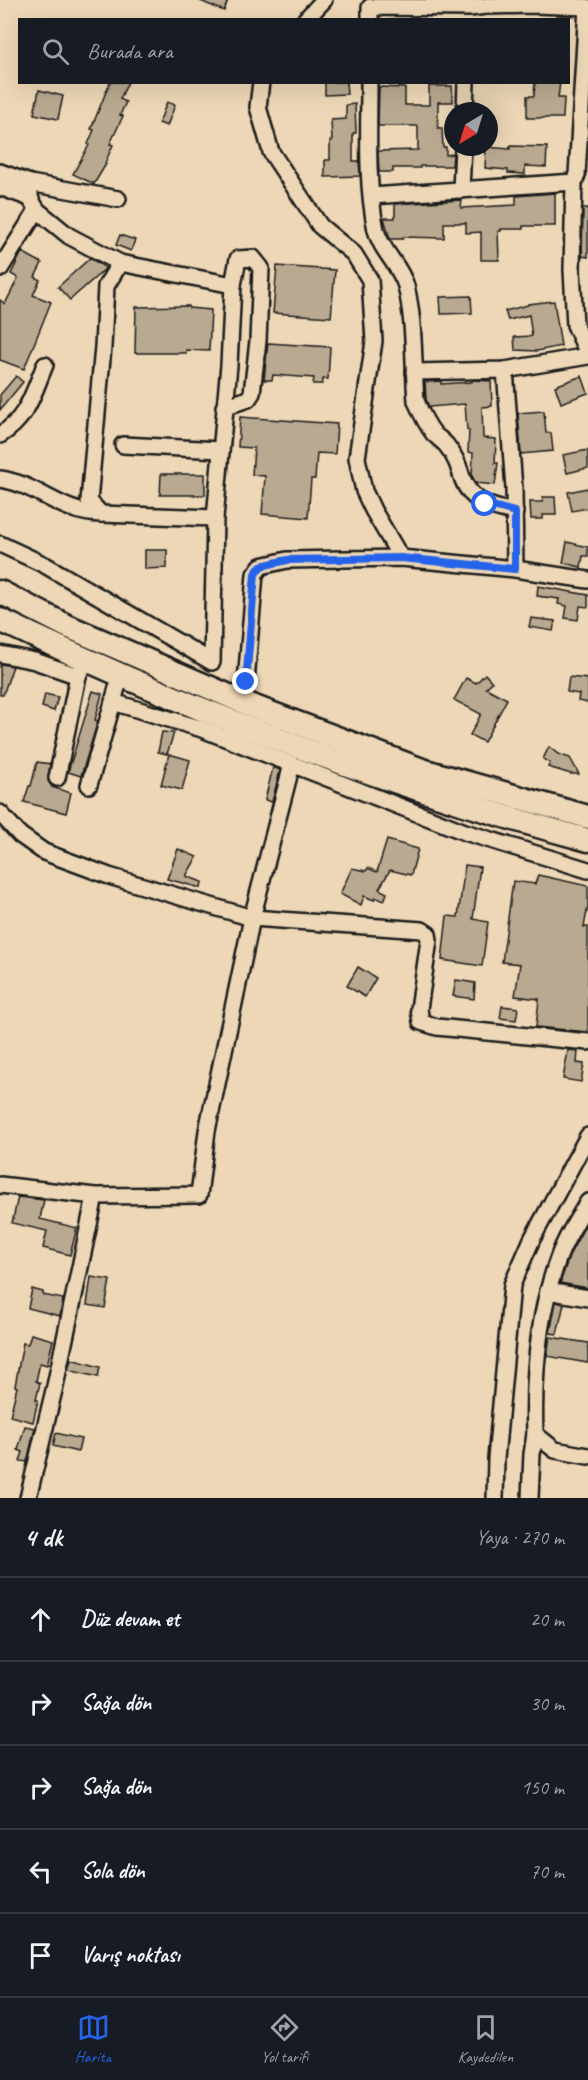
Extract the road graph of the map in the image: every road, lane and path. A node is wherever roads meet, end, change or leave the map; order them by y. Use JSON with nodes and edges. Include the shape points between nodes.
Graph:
{"nodes":[{"id":1,"x":324,"y":0,"type":"edge"},
{"id":2,"x":587,"y":3,"type":"edge"},
{"id":3,"x":370,"y":9,"type":"edge"},
{"id":4,"x":470,"y":9,"type":"edge"},
{"id":5,"x":307,"y":18,"type":"edge"},
{"id":6,"x":261,"y":84,"type":"edge"},
{"id":7,"x":369,"y":84,"type":"edge"},
{"id":8,"x":466,"y":84,"type":"edge"},
{"id":9,"x":465,"y":102,"type":"edge"},
{"id":10,"x":463,"y":156,"type":"edge"},
{"id":11,"x":0,"y":172,"type":"edge"},
{"id":12,"x":574,"y":182,"type":"junction"},
{"id":13,"x":0,"y":188,"type":"edge"},
{"id":14,"x":461,"y":190,"type":"junction"},
{"id":15,"x":372,"y":196,"type":"junction"},
{"id":16,"x":32,"y":197,"type":"junction"},
{"id":17,"x":118,"y":199,"type":"dead end"},
{"id":18,"x":120,"y":263,"type":"junction"},
{"id":19,"x":0,"y":269,"type":"edge"},
{"id":20,"x":233,"y":285,"type":"junction"},
{"id":21,"x":588,"y":355,"type":"edge"},
{"id":22,"x":45,"y":365,"type":"dead end"},
{"id":23,"x":505,"y":370,"type":"junction"},
{"id":24,"x":414,"y":372,"type":"junction"},
{"id":25,"x":224,"y":406,"type":"junction"},
{"id":26,"x":0,"y":435,"type":"edge"},
{"id":27,"x":123,"y":445,"type":"dead end"},
{"id":28,"x":220,"y":450,"type":"junction"},
{"id":29,"x":0,"y":479,"type":"edge"},
{"id":30,"x":515,"y":512,"type":"junction"},
{"id":31,"x":101,"y":514,"type":"junction"},
{"id":32,"x":215,"y":518,"type":"junction"},
{"id":33,"x":0,"y":544,"type":"edge"},
{"id":34,"x":401,"y":558,"type":"junction"},
{"id":35,"x":515,"y":569,"type":"junction"},
{"id":36,"x":588,"y":580,"type":"edge"},
{"id":37,"x":0,"y":592,"type":"edge"},
{"id":38,"x":0,"y":620,"type":"edge"},
{"id":39,"x":0,"y":654,"type":"edge"},
{"id":40,"x":81,"y":668,"type":"junction"},
{"id":41,"x":120,"y":677,"type":"junction"},
{"id":42,"x":246,"y":682,"type":"dead end"},
{"id":43,"x":113,"y":702,"type":"junction"},
{"id":44,"x":292,"y":764,"type":"junction"},
{"id":45,"x":57,"y":778,"type":"dead end"},
{"id":46,"x":89,"y":785,"type":"dead end"},
{"id":47,"x":431,"y":794,"type":"junction"},
{"id":48,"x":0,"y":813,"type":"edge"},
{"id":49,"x":588,"y":818,"type":"edge"},
{"id":50,"x":465,"y":832,"type":"junction"},
{"id":51,"x":588,"y":840,"type":"edge"},
{"id":52,"x":588,"y":870,"type":"edge"},
{"id":53,"x":252,"y":918,"type":"junction"},
{"id":54,"x":588,"y":1042,"type":"edge"},
{"id":55,"x":588,"y":1136,"type":"edge"},
{"id":56,"x":0,"y":1185,"type":"edge"},
{"id":57,"x":95,"y":1196,"type":"junction"},
{"id":58,"x":586,"y":1210,"type":"edge"},
{"id":59,"x":548,"y":1292,"type":"junction"},
{"id":60,"x":588,"y":1298,"type":"edge"},
{"id":61,"x":535,"y":1434,"type":"junction"},
{"id":62,"x":588,"y":1456,"type":"edge"},
{"id":63,"x":28,"y":1498,"type":"edge"},
{"id":64,"x":495,"y":1498,"type":"edge"},
{"id":65,"x":530,"y":1498,"type":"edge"}],
"edges":[{"from":1,"to":5,"type":"street"},
{"from":2,"to":4,"type":"street"},
{"from":2,"to":12,"type":"street"},
{"from":3,"to":4,"type":"street"},
{"from":6,"to":34,"type":"street","via":[[258,107],[271,152],[320,226],[354,254],[370,280],[374,340],[357,458],[364,490]]},
{"from":7,"to":15,"type":"street"},
{"from":8,"to":9,"type":"street"},
{"from":10,"to":14,"type":"street"},
{"from":11,"to":16,"type":"street"},
{"from":12,"to":14,"type":"street"},
{"from":12,"to":21,"type":"street","via":[[575,325]]},
{"from":13,"to":16,"type":"street"},
{"from":14,"to":15,"type":"street"},
{"from":15,"to":24,"type":"street","via":[[381,244],[405,284]]},
{"from":16,"to":17,"type":"street"},
{"from":16,"to":18,"type":"street","via":[[69,236]]},
{"from":16,"to":19,"type":"street"},
{"from":18,"to":20,"type":"street"},
{"from":18,"to":31,"type":"street","via":[[106,286],[89,501]]},
{"from":20,"to":25,"type":"street"},
{"from":20,"to":25,"type":"street","via":[[238,259],[253,258],[261,268],[252,393],[248,399]]},
{"from":21,"to":23,"type":"street"},
{"from":22,"to":26,"type":"street","via":[[26,412]]},
{"from":23,"to":24,"type":"street"},
{"from":23,"to":30,"type":"street"},
{"from":24,"to":30,"type":"street","via":[[416,401],[422,415],[459,464],[470,493],[491,507]]},
{"from":25,"to":28,"type":"street"},
{"from":27,"to":28,"type":"street"},
{"from":28,"to":32,"type":"street"},
{"from":29,"to":31,"type":"street","via":[[38,490],[65,508]]},
{"from":30,"to":35,"type":"street"},
{"from":31,"to":32,"type":"street"},
{"from":32,"to":33,"type":"street","via":[[212,662],[45,565]]},
{"from":34,"to":35,"type":"street"},
{"from":34,"to":42,"type":"street","via":[[287,560],[261,566],[255,574]]},
{"from":35,"to":36,"type":"street"},
{"from":37,"to":49,"type":"highway","via":[[67,626],[256,708],[422,770]]},
{"from":38,"to":40,"type":"highway"},
{"from":39,"to":40,"type":"street"},
{"from":40,"to":41,"type":"highway"},
{"from":40,"to":45,"type":"street"},
{"from":41,"to":43,"type":"street"},
{"from":41,"to":47,"type":"highway","via":[[284,743]]},
{"from":43,"to":44,"type":"street","via":[[202,729]]},
{"from":43,"to":46,"type":"street"},
{"from":44,"to":50,"type":"street"},
{"from":44,"to":53,"type":"street"},
{"from":47,"to":50,"type":"street"},
{"from":47,"to":51,"type":"highway"},
{"from":48,"to":53,"type":"street","via":[[20,835],[44,852],[109,876]]},
{"from":50,"to":52,"type":"street"},
{"from":53,"to":54,"type":"street","via":[[422,930],[429,940],[419,1009],[421,1022]]},
{"from":53,"to":57,"type":"street","via":[[207,1131],[198,1195]]},
{"from":55,"to":64,"type":"street","via":[[532,1239],[512,1285]]},
{"from":56,"to":57,"type":"street"},
{"from":57,"to":63,"type":"street"},
{"from":58,"to":59,"type":"street","via":[[561,1252]]},
{"from":59,"to":60,"type":"street"},
{"from":59,"to":61,"type":"street","via":[[534,1395]]},
{"from":61,"to":62,"type":"street","via":[[555,1449]]},
{"from":61,"to":65,"type":"street"}]}
